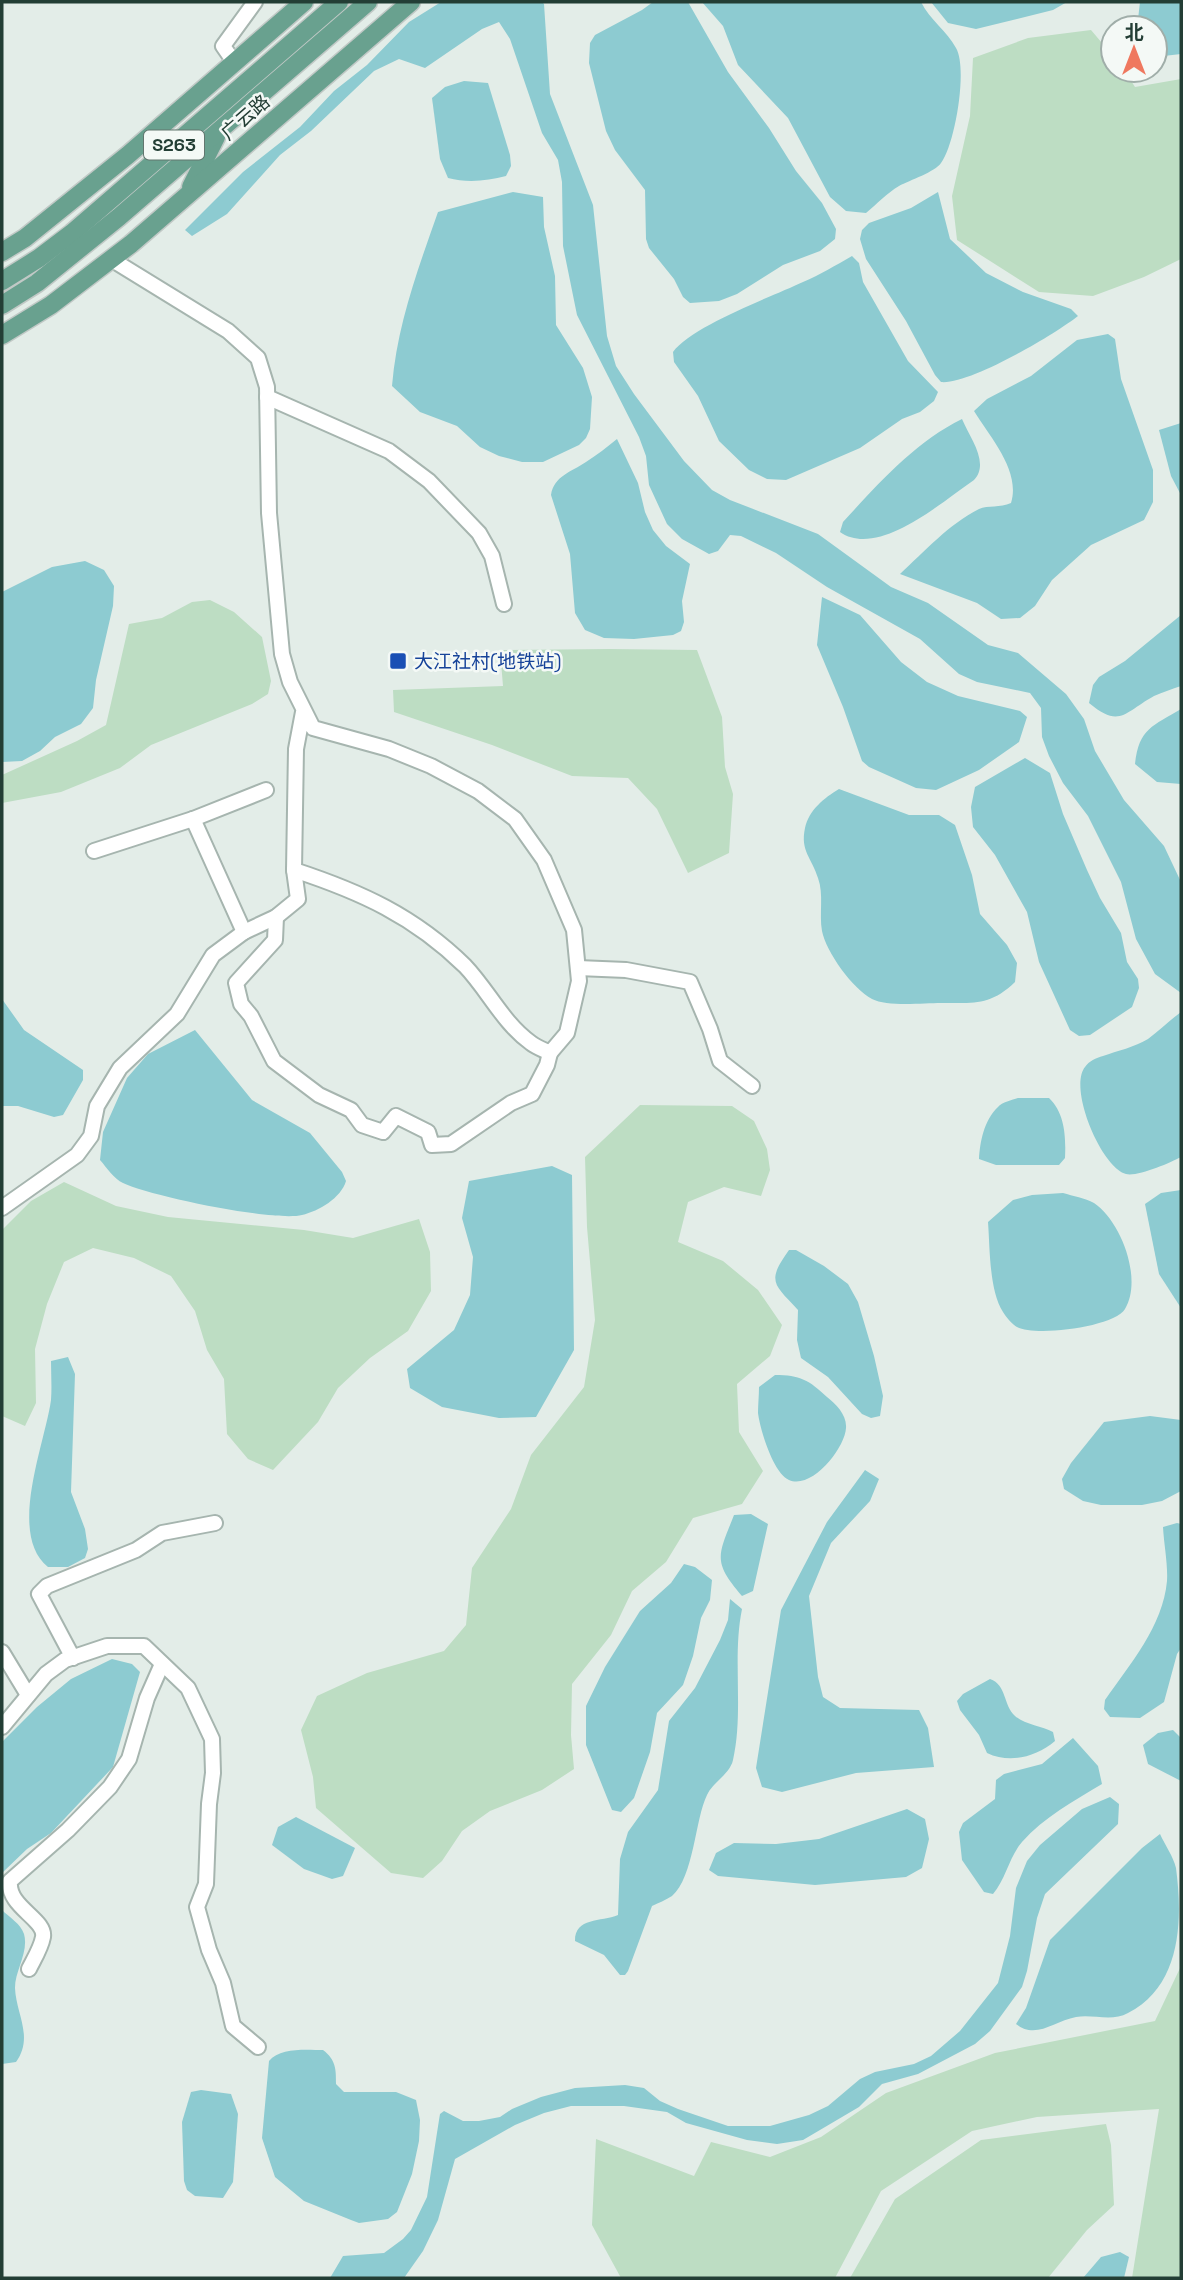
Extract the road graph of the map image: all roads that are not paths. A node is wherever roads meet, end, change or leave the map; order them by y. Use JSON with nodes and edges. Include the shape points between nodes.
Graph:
{"nodes":[{"id":1,"x":255,"y":2,"type":"edge"},
{"id":2,"x":304,"y":2,"type":"edge"},
{"id":3,"x":340,"y":2,"type":"edge"},
{"id":4,"x":369,"y":2,"type":"edge"},
{"id":5,"x":411,"y":2,"type":"edge"},
{"id":6,"x":234,"y":62,"type":"junction"},
{"id":7,"x":221,"y":129,"type":"junction"},
{"id":8,"x":186,"y":197,"type":"junction"},
{"id":9,"x":81,"y":247,"type":"junction"},
{"id":10,"x":2,"y":252,"type":"edge"},
{"id":11,"x":111,"y":259,"type":"junction"},
{"id":12,"x":2,"y":281,"type":"edge"},
{"id":13,"x":2,"y":305,"type":"edge"},
{"id":14,"x":51,"y":305,"type":"junction"},
{"id":15,"x":2,"y":335,"type":"edge"},
{"id":16,"x":267,"y":397,"type":"junction"},
{"id":17,"x":504,"y":604,"type":"dead end"},
{"id":18,"x":303,"y":712,"type":"junction"},
{"id":19,"x":266,"y":790,"type":"dead end"},
{"id":20,"x":193,"y":819,"type":"junction"},
{"id":21,"x":94,"y":851,"type":"dead end"},
{"id":22,"x":294,"y":870,"type":"junction"},
{"id":23,"x":276,"y":917,"type":"junction"},
{"id":24,"x":244,"y":932,"type":"junction"},
{"id":25,"x":578,"y":968,"type":"junction"},
{"id":26,"x":550,"y":1053,"type":"junction"},
{"id":27,"x":752,"y":1086,"type":"dead end"},
{"id":28,"x":2,"y":1208,"type":"edge"},
{"id":29,"x":215,"y":1523,"type":"dead end"},
{"id":30,"x":2,"y":1652,"type":"edge"},
{"id":31,"x":73,"y":1658,"type":"junction"},
{"id":32,"x":162,"y":1664,"type":"junction"},
{"id":33,"x":28,"y":1695,"type":"junction"},
{"id":34,"x":2,"y":1727,"type":"edge"},
{"id":35,"x":29,"y":1969,"type":"dead end"},
{"id":36,"x":258,"y":2047,"type":"dead end"}],
"edges":[{"from":1,"to":6,"type":"street","via":[[223,46]]},
{"from":2,"to":6,"type":"main road","number":"S263"},
{"from":3,"to":12,"type":"main road","name":"广云路","number":"S263","via":[[72,233]]},
{"from":4,"to":7,"type":"main road","name":"广云路","number":"S263"},
{"from":5,"to":8,"type":"main road","name":"广云路","number":"S263"},
{"from":6,"to":10,"type":"main road","number":"S263","via":[[117,164]]},
{"from":7,"to":8,"type":"main road"},
{"from":7,"to":9,"type":"main road","name":"广云路","number":"S263"},
{"from":8,"to":11,"type":"main road","name":"广云路","number":"S263"},
{"from":9,"to":13,"type":"main road","name":"广云路","number":"S263"},
{"from":9,"to":14,"type":"main road"},
{"from":11,"to":14,"type":"main road","name":"广云路","number":"S263"},
{"from":11,"to":16,"type":"street","via":[[228,331],[258,358]]},
{"from":14,"to":15,"type":"main road","name":"广云路","number":"S263"},
{"from":16,"to":17,"type":"street","via":[[388,451],[429,481],[479,533],[492,556]]},
{"from":16,"to":18,"type":"street","via":[[270,513],[282,654]]},
{"from":18,"to":22,"type":"street","via":[[296,749]]},
{"from":18,"to":25,"type":"street","via":[[313,728],[389,748],[431,766],[478,791],[515,819],[544,860],[564,906],[574,930]]},
{"from":19,"to":20,"type":"street"},
{"from":20,"to":21,"type":"street"},
{"from":20,"to":24,"type":"street"},
{"from":22,"to":23,"type":"street","via":[[298,899]]},
{"from":22,"to":26,"type":"street","via":[[341,885],[402,915],[466,967],[531,1044]]},
{"from":23,"to":24,"type":"street"},
{"from":23,"to":26,"type":"street","via":[[275,940],[236,983],[241,1004],[274,1062],[319,1095],[352,1110],[362,1125],[383,1132],[396,1116],[428,1132],[432,1145],[452,1144],[532,1094]]},
{"from":24,"to":28,"type":"street","via":[[214,955],[177,1014],[120,1068],[97,1106],[90,1136],[77,1155]]},
{"from":25,"to":26,"type":"street","via":[[567,1033]]},
{"from":25,"to":27,"type":"street","via":[[626,970],[690,982],[720,1062]]},
{"from":29,"to":31,"type":"street","via":[[162,1533],[136,1550],[47,1586],[39,1594]]},
{"from":30,"to":33,"type":"street"},
{"from":31,"to":32,"type":"street","via":[[107,1646],[144,1646]]},
{"from":31,"to":33,"type":"street","via":[[46,1674]]},
{"from":32,"to":35,"type":"street","via":[[129,1759],[110,1787],[10,1881],[14,1900],[42,1928],[44,1936]]},
{"from":32,"to":36,"type":"street","via":[[188,1688],[212,1739],[206,1884],[197,1906],[233,2026]]},
{"from":33,"to":34,"type":"street"}]}
